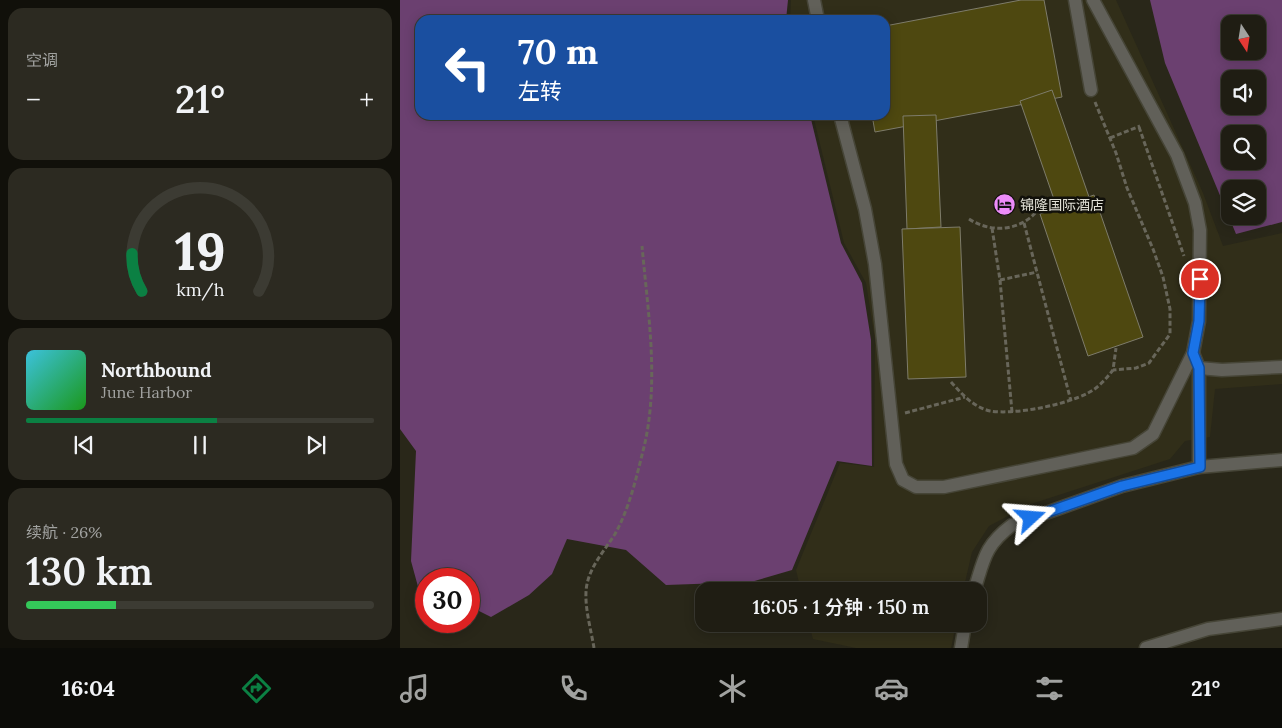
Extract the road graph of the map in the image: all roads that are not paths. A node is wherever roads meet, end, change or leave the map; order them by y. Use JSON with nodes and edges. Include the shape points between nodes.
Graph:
{"nodes":[{"id":1,"x":814,"y":0,"type":"edge"},
{"id":2,"x":1075,"y":0,"type":"edge"},
{"id":3,"x":1093,"y":0,"type":"edge"},
{"id":4,"x":817,"y":15,"type":"edge"},
{"id":5,"x":1091,"y":90,"type":"road end"},
{"id":6,"x":841,"y":120,"type":"edge"},
{"id":7,"x":1193,"y":353,"type":"junction"},
{"id":8,"x":1282,"y":367,"type":"edge"},
{"id":9,"x":1199,"y":368,"type":"junction"},
{"id":10,"x":1282,"y":460,"type":"edge"},
{"id":11,"x":1200,"y":467,"type":"junction"},
{"id":12,"x":977,"y":582,"type":"edge"},
{"id":13,"x":1282,"y":620,"type":"edge"},
{"id":14,"x":964,"y":632,"type":"edge"},
{"id":15,"x":961,"y":648,"type":"edge"},
{"id":16,"x":1146,"y":648,"type":"edge"}],
"edges":[{"from":1,"to":4,"type":"street"},
{"from":2,"to":5,"type":"street"},
{"from":3,"to":7,"type":"street","via":[[1177,155],[1195,203],[1200,230],[1199,321]]},
{"from":6,"to":7,"type":"street","via":[[865,209],[875,264],[896,464],[903,480],[916,487],[944,487],[1133,448],[1153,434]]},
{"from":7,"to":9,"type":"street"},
{"from":8,"to":9,"type":"street"},
{"from":9,"to":11,"type":"street"},
{"from":10,"to":11,"type":"street"},
{"from":11,"to":12,"type":"street","via":[[1122,486],[1012,525],[986,550]]},
{"from":13,"to":16,"type":"street","via":[[1208,629]]},
{"from":14,"to":15,"type":"street"}]}
